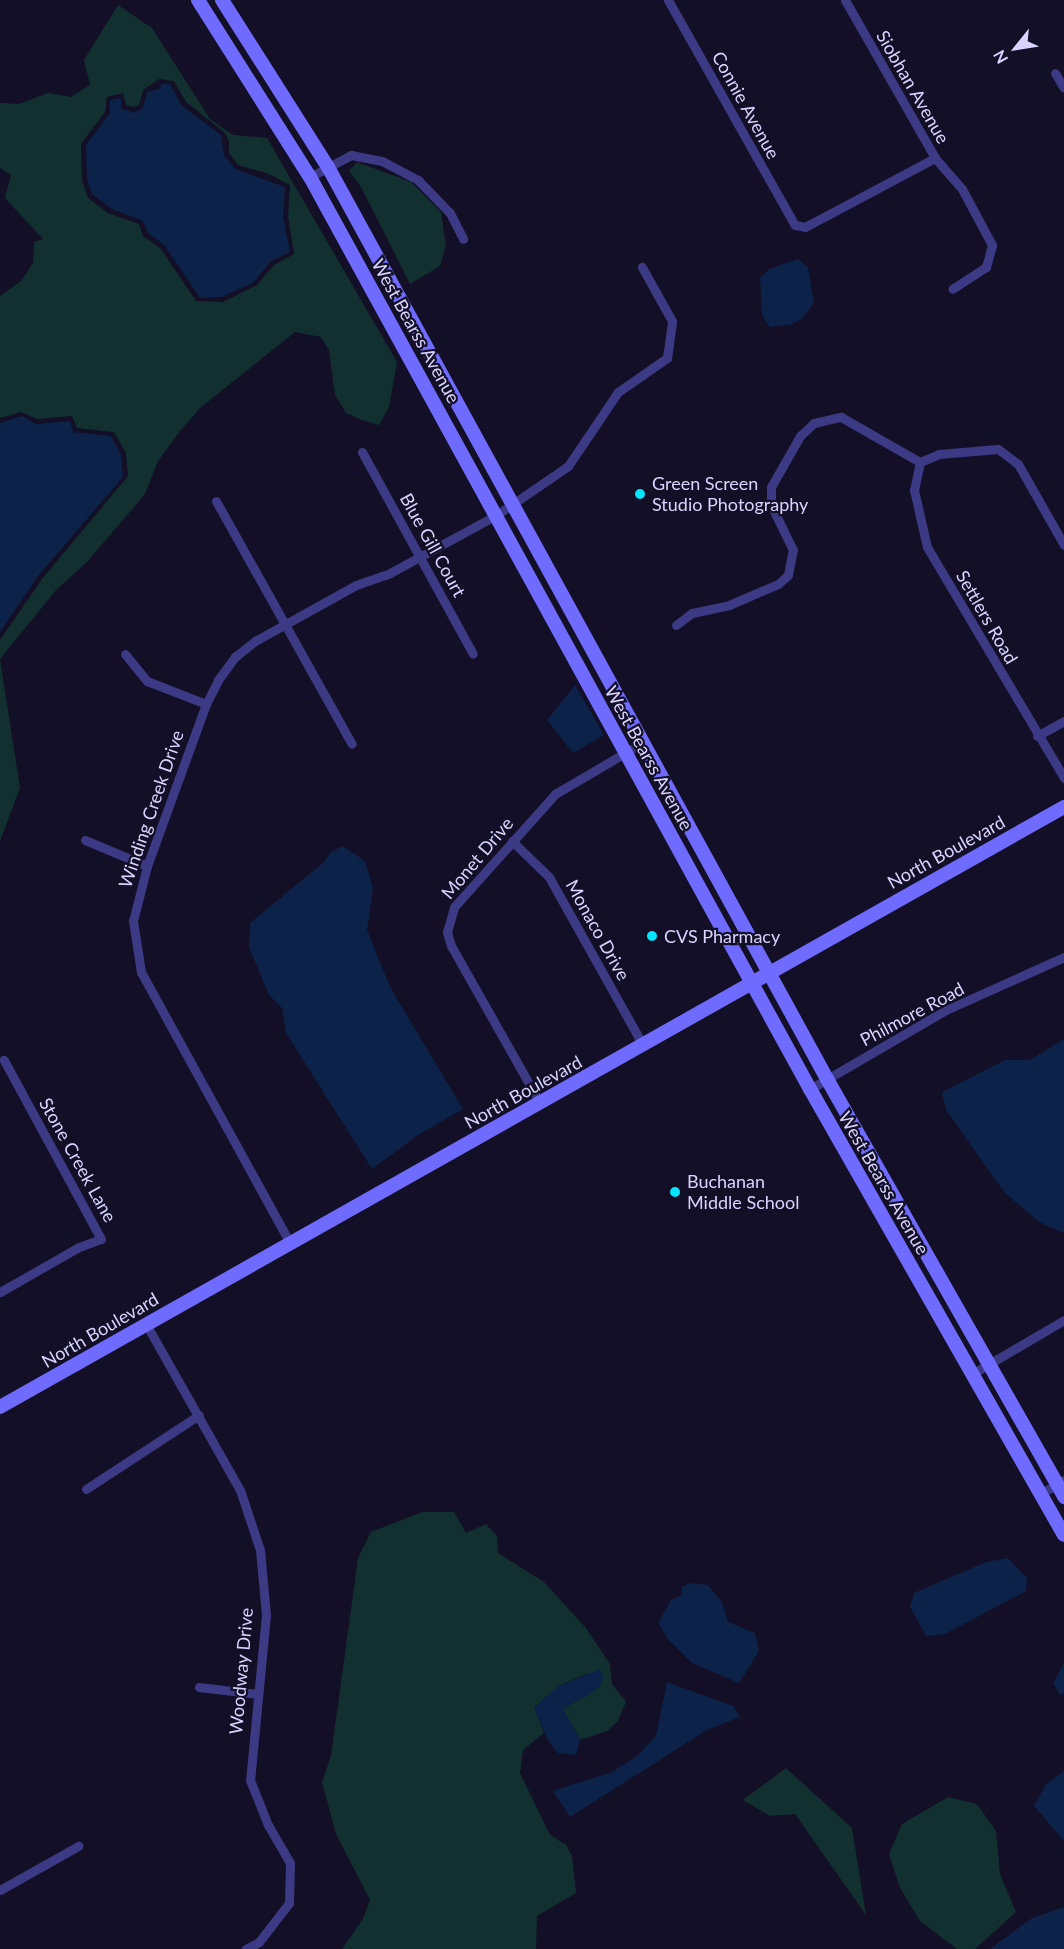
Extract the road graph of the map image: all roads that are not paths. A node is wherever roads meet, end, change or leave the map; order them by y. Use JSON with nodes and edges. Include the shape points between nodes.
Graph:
{"nodes":[{"id":1,"x":198,"y":0,"type":"edge"},
{"id":2,"x":222,"y":0,"type":"edge"},
{"id":3,"x":668,"y":0,"type":"edge"},
{"id":4,"x":845,"y":0,"type":"edge"},
{"id":5,"x":1054,"y":73,"type":"dead end"},
{"id":6,"x":1064,"y":88,"type":"edge"},
{"id":7,"x":935,"y":158,"type":"junction"},
{"id":8,"x":328,"y":167,"type":"junction"},
{"id":9,"x":310,"y":177,"type":"junction"},
{"id":10,"x":463,"y":239,"type":"dead end"},
{"id":11,"x":642,"y":267,"type":"dead end"},
{"id":12,"x":952,"y":289,"type":"dead end"},
{"id":13,"x":362,"y":452,"type":"dead end"},
{"id":14,"x":920,"y":462,"type":"junction"},
{"id":15,"x":216,"y":501,"type":"dead end"},
{"id":16,"x":514,"y":503,"type":"junction"},
{"id":17,"x":498,"y":514,"type":"junction"},
{"id":18,"x":1064,"y":545,"type":"edge"},
{"id":19,"x":421,"y":556,"type":"junction"},
{"id":20,"x":285,"y":624,"type":"junction"},
{"id":21,"x":676,"y":625,"type":"dead end"},
{"id":22,"x":125,"y":654,"type":"dead end"},
{"id":23,"x":473,"y":654,"type":"dead end"},
{"id":24,"x":206,"y":704,"type":"junction"},
{"id":25,"x":1064,"y":721,"type":"edge"},
{"id":26,"x":1037,"y":736,"type":"junction"},
{"id":27,"x":642,"y":743,"type":"junction"},
{"id":28,"x":352,"y":744,"type":"dead end"},
{"id":29,"x":626,"y":755,"type":"junction"},
{"id":30,"x":1064,"y":778,"type":"edge"},
{"id":31,"x":1064,"y":807,"type":"edge"},
{"id":32,"x":85,"y":840,"type":"dead end"},
{"id":33,"x":512,"y":841,"type":"junction"},
{"id":34,"x":147,"y":866,"type":"junction"},
{"id":35,"x":1064,"y":957,"type":"edge"},
{"id":36,"x":769,"y":972,"type":"junction"},
{"id":37,"x":751,"y":981,"type":"junction"},
{"id":38,"x":643,"y":1045,"type":"junction"},
{"id":39,"x":4,"y":1060,"type":"dead end"},
{"id":40,"x":827,"y":1079,"type":"junction"},
{"id":41,"x":810,"y":1089,"type":"junction"},
{"id":42,"x":540,"y":1103,"type":"junction"},
{"id":43,"x":917,"y":1237,"type":"junction"},
{"id":44,"x":290,"y":1244,"type":"junction"},
{"id":45,"x":900,"y":1247,"type":"junction"},
{"id":46,"x":0,"y":1292,"type":"edge"},
{"id":47,"x":1064,"y":1320,"type":"edge"},
{"id":48,"x":146,"y":1324,"type":"junction"},
{"id":49,"x":988,"y":1363,"type":"junction"},
{"id":50,"x":972,"y":1374,"type":"junction"},
{"id":51,"x":0,"y":1407,"type":"edge"},
{"id":52,"x":198,"y":1415,"type":"junction"},
{"id":53,"x":1062,"y":1487,"type":"edge"},
{"id":54,"x":86,"y":1489,"type":"dead end"},
{"id":55,"x":1040,"y":1494,"type":"junction"},
{"id":56,"x":1064,"y":1535,"type":"edge"},
{"id":57,"x":199,"y":1687,"type":"dead end"},
{"id":58,"x":257,"y":1694,"type":"junction"},
{"id":59,"x":78,"y":1846,"type":"dead end"},
{"id":60,"x":0,"y":1890,"type":"edge"},
{"id":61,"x":246,"y":1949,"type":"edge"}],
"edges":[{"from":1,"to":9,"type":"main road","name":"West Bearss Avenue"},
{"from":2,"to":8,"type":"main road","name":"West Bearss Avenue"},
{"from":3,"to":7,"type":"street","name":"Connie Avenue","via":[[795,225],[805,227]]},
{"from":4,"to":7,"type":"street","name":"Siobhan Avenue"},
{"from":5,"to":6,"type":"street"},
{"from":7,"to":12,"type":"street","name":"Siobhan Avenue","via":[[962,189],[992,245],[986,267]]},
{"from":8,"to":9,"type":"street"},
{"from":8,"to":10,"type":"street","via":[[351,155],[382,161],[415,177],[450,213]]},
{"from":8,"to":16,"type":"main road","name":"West Bearss Avenue"},
{"from":9,"to":17,"type":"main road","name":"West Bearss Avenue"},
{"from":11,"to":16,"type":"street","name":"Winding Creek Drive","via":[[672,321],[667,358],[618,392],[568,466]]},
{"from":13,"to":19,"type":"street","name":"Blue Gill Court"},
{"from":14,"to":18,"type":"street","via":[[939,454],[998,449],[1018,464]]},
{"from":14,"to":21,"type":"street","via":[[841,417],[814,423],[800,436],[771,487],[771,505],[793,550],[788,575],[778,584],[729,605],[692,613]]},
{"from":14,"to":26,"type":"street","name":"Settlers Road","via":[[914,490],[927,547]]},
{"from":15,"to":20,"type":"street"},
{"from":16,"to":17,"type":"street","name":"Winding Creek Drive"},
{"from":16,"to":27,"type":"main road","name":"West Bearss Avenue"},
{"from":17,"to":19,"type":"street","name":"Winding Creek Drive"},
{"from":17,"to":29,"type":"main road","name":"West Bearss Avenue"},
{"from":19,"to":20,"type":"street","name":"Winding Creek Drive","via":[[356,585]]},
{"from":19,"to":23,"type":"street","name":"Blue Gill Court"},
{"from":20,"to":24,"type":"street","name":"Winding Creek Drive","via":[[235,657]]},
{"from":20,"to":28,"type":"street"},
{"from":22,"to":24,"type":"street","via":[[147,681]]},
{"from":24,"to":34,"type":"street","name":"Winding Creek Drive"},
{"from":25,"to":26,"type":"street"},
{"from":26,"to":30,"type":"street","name":"Settlers Road"},
{"from":27,"to":29,"type":"street","name":"Monet Drive"},
{"from":27,"to":36,"type":"main road","name":"West Bearss Avenue"},
{"from":29,"to":33,"type":"street","name":"Monet Drive","via":[[555,794]]},
{"from":29,"to":37,"type":"main road","name":"West Bearss Avenue"},
{"from":31,"to":36,"type":"main road","name":"North Boulevard"},
{"from":32,"to":34,"type":"street"},
{"from":33,"to":38,"type":"street","name":"Monaco Drive","via":[[549,877]]},
{"from":33,"to":42,"type":"street","name":"Monet Drive","via":[[454,907],[447,932],[451,946]]},
{"from":34,"to":44,"type":"street","name":"Winding Creek Drive","via":[[133,921],[141,972]]},
{"from":35,"to":40,"type":"street","name":"Philmore Road","via":[[946,1010]]},
{"from":36,"to":37,"type":"main road","name":"North Boulevard"},
{"from":36,"to":40,"type":"main road","name":"West Bearss Avenue"},
{"from":37,"to":38,"type":"main road","name":"North Boulevard"},
{"from":37,"to":41,"type":"main road","name":"West Bearss Avenue"},
{"from":38,"to":42,"type":"main road","name":"North Boulevard"},
{"from":39,"to":46,"type":"street","name":"Stone Creek Lane","via":[[101,1239]]},
{"from":40,"to":41,"type":"street","name":"Philmore Road"},
{"from":40,"to":43,"type":"main road","name":"West Bearss Avenue"},
{"from":41,"to":45,"type":"main road","name":"West Bearss Avenue"},
{"from":42,"to":44,"type":"main road","name":"North Boulevard"},
{"from":43,"to":45,"type":"street"},
{"from":43,"to":49,"type":"main road","name":"West Bearss Avenue"},
{"from":44,"to":48,"type":"main road","name":"North Boulevard"},
{"from":45,"to":50,"type":"main road","name":"West Bearss Avenue"},
{"from":47,"to":49,"type":"street"},
{"from":48,"to":51,"type":"main road","name":"North Boulevard"},
{"from":48,"to":52,"type":"street","name":"Woodway Drive"},
{"from":49,"to":50,"type":"street"},
{"from":49,"to":53,"type":"main road","name":"West Bearss Avenue"},
{"from":50,"to":55,"type":"main road","name":"West Bearss Avenue"},
{"from":52,"to":54,"type":"street"},
{"from":52,"to":58,"type":"street","name":"Woodway Drive","via":[[240,1490],[260,1550],[266,1615]]},
{"from":53,"to":55,"type":"street"},
{"from":55,"to":56,"type":"main road","name":"West Bearss Avenue"},
{"from":57,"to":58,"type":"street"},
{"from":58,"to":61,"type":"street","name":"Woodway Drive","via":[[250,1780],[268,1825],[290,1863],[289,1904],[259,1942]]},
{"from":59,"to":60,"type":"street"}]}
